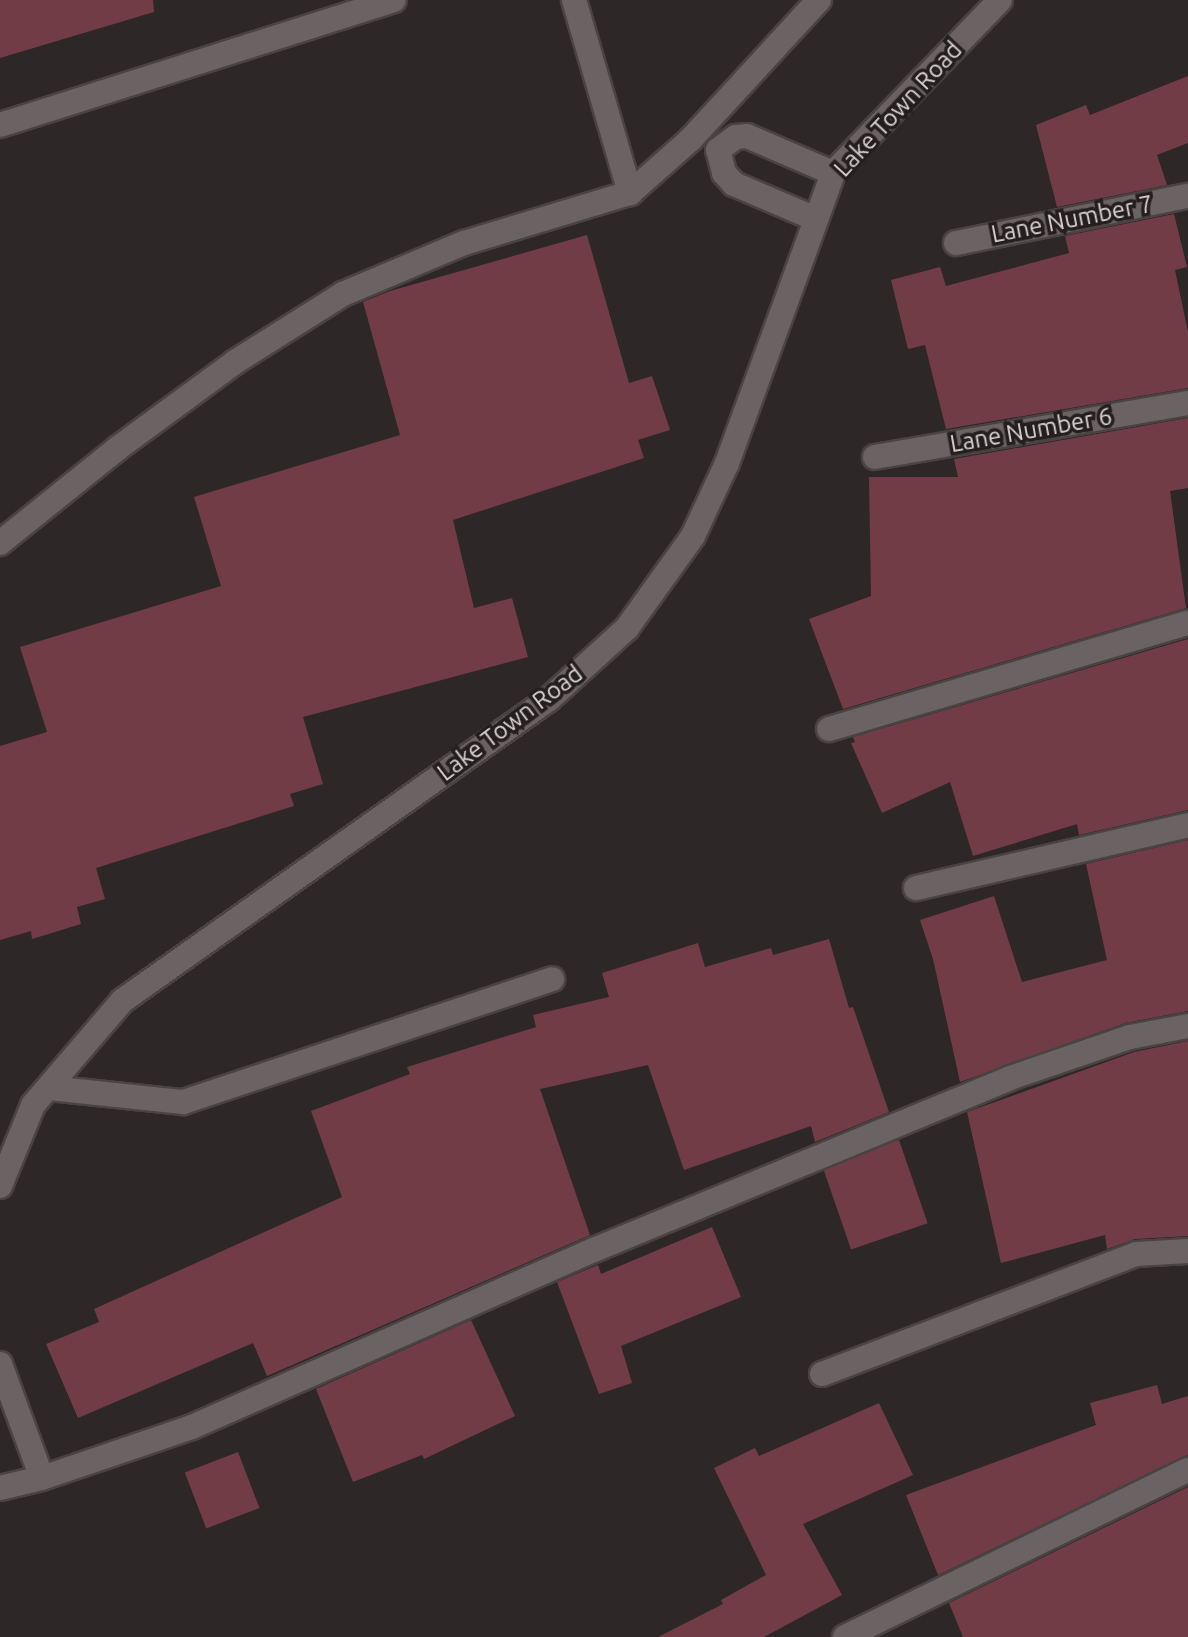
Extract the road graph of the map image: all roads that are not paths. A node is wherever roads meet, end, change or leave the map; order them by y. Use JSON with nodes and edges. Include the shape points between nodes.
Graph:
{"nodes":[{"id":1,"x":394,"y":0,"type":"edge"},
{"id":2,"x":574,"y":0,"type":"edge"},
{"id":3,"x":819,"y":0,"type":"edge"},
{"id":4,"x":1000,"y":0,"type":"edge"},
{"id":5,"x":0,"y":125,"type":"edge"},
{"id":6,"x":691,"y":139,"type":"junction"},
{"id":7,"x":718,"y":150,"type":"junction"},
{"id":8,"x":833,"y":173,"type":"junction"},
{"id":9,"x":630,"y":193,"type":"junction"},
{"id":10,"x":1188,"y":196,"type":"edge"},
{"id":11,"x":816,"y":219,"type":"junction"},
{"id":12,"x":956,"y":243,"type":"dead end"},
{"id":13,"x":1188,"y":403,"type":"edge"},
{"id":14,"x":875,"y":457,"type":"dead end"},
{"id":15,"x":0,"y":543,"type":"edge"},
{"id":16,"x":1188,"y":623,"type":"edge"},
{"id":17,"x":829,"y":729,"type":"dead end"},
{"id":18,"x":1188,"y":825,"type":"edge"},
{"id":19,"x":916,"y":888,"type":"dead end"},
{"id":20,"x":552,"y":979,"type":"dead end"},
{"id":21,"x":1188,"y":1026,"type":"edge"},
{"id":22,"x":49,"y":1088,"type":"junction"},
{"id":23,"x":0,"y":1186,"type":"edge"},
{"id":24,"x":1188,"y":1251,"type":"edge"},
{"id":25,"x":0,"y":1364,"type":"edge"},
{"id":26,"x":822,"y":1374,"type":"dead end"},
{"id":27,"x":1188,"y":1470,"type":"edge"},
{"id":28,"x":42,"y":1478,"type":"junction"},
{"id":29,"x":0,"y":1488,"type":"edge"},
{"id":30,"x":845,"y":1637,"type":"edge"}],
"edges":[{"from":1,"to":5,"type":"street"},
{"from":2,"to":9,"type":"street"},
{"from":3,"to":6,"type":"street"},
{"from":4,"to":8,"type":"street","name":"Lake Town Road"},
{"from":6,"to":7,"type":"street"},
{"from":6,"to":9,"type":"street"},
{"from":7,"to":8,"type":"street","via":[[747,136]]},
{"from":7,"to":11,"type":"street","via":[[724,173],[734,184]]},
{"from":8,"to":11,"type":"street","name":"Lake Town Road"},
{"from":9,"to":15,"type":"street","via":[[464,243],[343,294],[235,362]]},
{"from":10,"to":12,"type":"street","name":"Lane Number 7"},
{"from":11,"to":22,"type":"street","name":"Lake Town Road","via":[[727,463],[693,536],[627,628],[549,699],[122,1001]]},
{"from":13,"to":14,"type":"street","name":"Lane Number 6"},
{"from":16,"to":17,"type":"street"},
{"from":18,"to":19,"type":"street"},
{"from":20,"to":22,"type":"street","via":[[183,1102]]},
{"from":21,"to":28,"type":"street","via":[[1130,1037],[1010,1078],[596,1249],[192,1427]]},
{"from":22,"to":23,"type":"street","name":"Lake Town Road","via":[[33,1105]]},
{"from":24,"to":26,"type":"street","via":[[1136,1254]]},
{"from":25,"to":28,"type":"street"},
{"from":27,"to":30,"type":"street"},
{"from":28,"to":29,"type":"street"}]}
